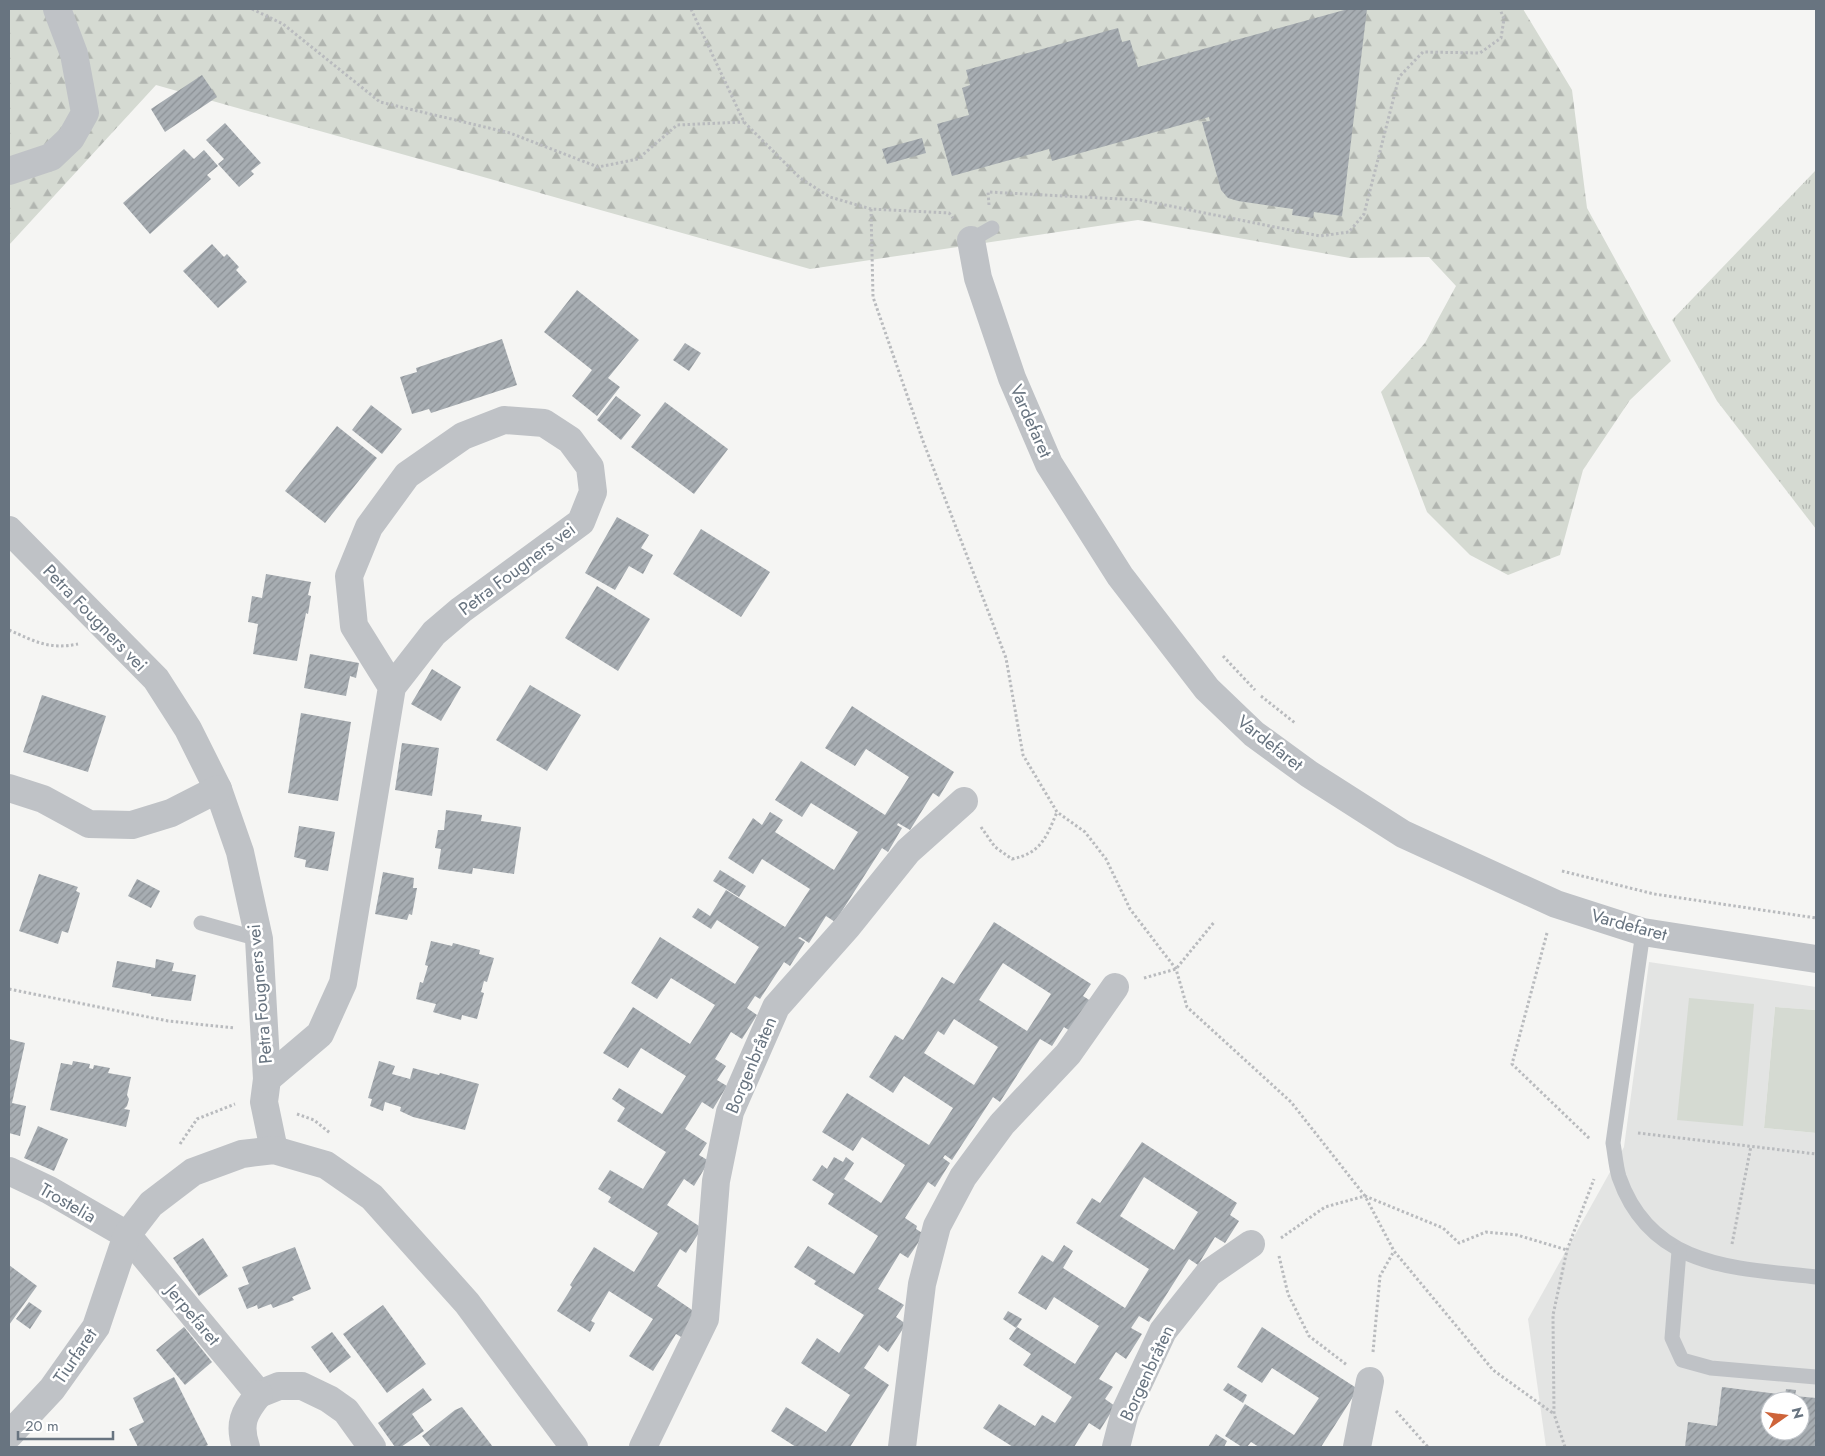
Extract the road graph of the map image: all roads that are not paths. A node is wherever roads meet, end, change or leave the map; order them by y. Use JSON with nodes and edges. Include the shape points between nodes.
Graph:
{"nodes":[{"id":1,"x":58,"y":9,"type":"edge"},
{"id":2,"x":9,"y":171,"type":"edge"},
{"id":3,"x":982,"y":234,"type":"road end"},
{"id":4,"x":9,"y":530,"type":"edge"},
{"id":5,"x":392,"y":687,"type":"junction"},
{"id":6,"x":9,"y":788,"type":"edge"},
{"id":7,"x":218,"y":790,"type":"junction"},
{"id":8,"x":964,"y":802,"type":"road end"},
{"id":9,"x":201,"y":923,"type":"dead end"},
{"id":10,"x":1642,"y":932,"type":"junction"},
{"id":11,"x":259,"y":939,"type":"junction"},
{"id":12,"x":1816,"y":959,"type":"edge"},
{"id":13,"x":1115,"y":987,"type":"dead end"},
{"id":14,"x":267,"y":1079,"type":"junction"},
{"id":15,"x":274,"y":1150,"type":"junction"},
{"id":16,"x":9,"y":1171,"type":"edge"},
{"id":17,"x":128,"y":1235,"type":"junction"},
{"id":18,"x":1263,"y":1242,"type":"road end"},
{"id":19,"x":1679,"y":1251,"type":"junction"},
{"id":20,"x":1816,"y":1277,"type":"edge"},
{"id":21,"x":1816,"y":1377,"type":"edge"},
{"id":22,"x":1370,"y":1381,"type":"road end"},
{"id":23,"x":259,"y":1394,"type":"junction"},
{"id":24,"x":9,"y":1435,"type":"edge"},
{"id":25,"x":246,"y":1447,"type":"edge"},
{"id":26,"x":372,"y":1447,"type":"edge"},
{"id":27,"x":574,"y":1447,"type":"edge"},
{"id":28,"x":643,"y":1447,"type":"edge"},
{"id":29,"x":902,"y":1447,"type":"edge"},
{"id":30,"x":1116,"y":1447,"type":"edge"},
{"id":31,"x":1357,"y":1447,"type":"edge"}],
"edges":[{"from":1,"to":2,"type":"street","via":[[74,54],[84,113],[71,138],[51,158]]},
{"from":3,"to":10,"type":"street","name":"Vardefaret","via":[[978,278],[1012,378],[1050,464],[1120,576],[1207,689],[1254,734],[1309,774],[1403,834],[1556,904]]},
{"from":4,"to":7,"type":"street","name":"Petra Fougners vei","via":[[156,679],[188,729]]},
{"from":5,"to":5,"type":"street","name":"Petra Fougners vei","via":[[434,633],[581,522],[593,492],[590,467],[570,440],[544,423],[504,420],[463,436],[407,475],[368,527],[349,576],[354,626]]},
{"from":5,"to":14,"type":"street","name":"Petra Fougners vei","via":[[343,983],[320,1034]]},
{"from":6,"to":7,"type":"street","via":[[43,799],[89,824],[132,825],[171,813]]},
{"from":7,"to":11,"type":"street","name":"Petra Fougners vei","via":[[240,852]]},
{"from":8,"to":28,"type":"street","name":"Borgenbråten","via":[[908,851],[847,927],[776,1006],[730,1112],[716,1181],[705,1319]]},
{"from":9,"to":11,"type":"lane"},
{"from":10,"to":12,"type":"street","name":"Vardefaret"},
{"from":10,"to":19,"type":"lane","via":[[1614,1137],[1619,1177],[1635,1209],[1658,1238]]},
{"from":11,"to":14,"type":"street","name":"Petra Fougners vei"},
{"from":13,"to":29,"type":"street","via":[[1068,1054],[1002,1124],[963,1176],[937,1226],[922,1284]]},
{"from":14,"to":15,"type":"street","via":[[264,1102]]},
{"from":15,"to":17,"type":"street","via":[[242,1154],[193,1172],[150,1204]]},
{"from":15,"to":27,"type":"street","via":[[326,1165],[372,1197],[467,1303]]},
{"from":16,"to":17,"type":"street","name":"Trostelia"},
{"from":17,"to":23,"type":"street","name":"Jerpefaret"},
{"from":17,"to":24,"type":"street","name":"Tiurfaret","via":[[96,1327],[52,1389]]},
{"from":18,"to":30,"type":"street","name":"Borgenbråten","via":[[1209,1272],[1163,1331],[1125,1412]]},
{"from":19,"to":20,"type":"lane","via":[[1725,1266]]},
{"from":19,"to":21,"type":"lane","via":[[1672,1338],[1682,1360],[1711,1368]]},
{"from":22,"to":31,"type":"street"},
{"from":23,"to":25,"type":"street","via":[[247,1409],[241,1432]]},
{"from":23,"to":26,"type":"street","via":[[278,1386],[302,1386],[346,1411]]}]}
